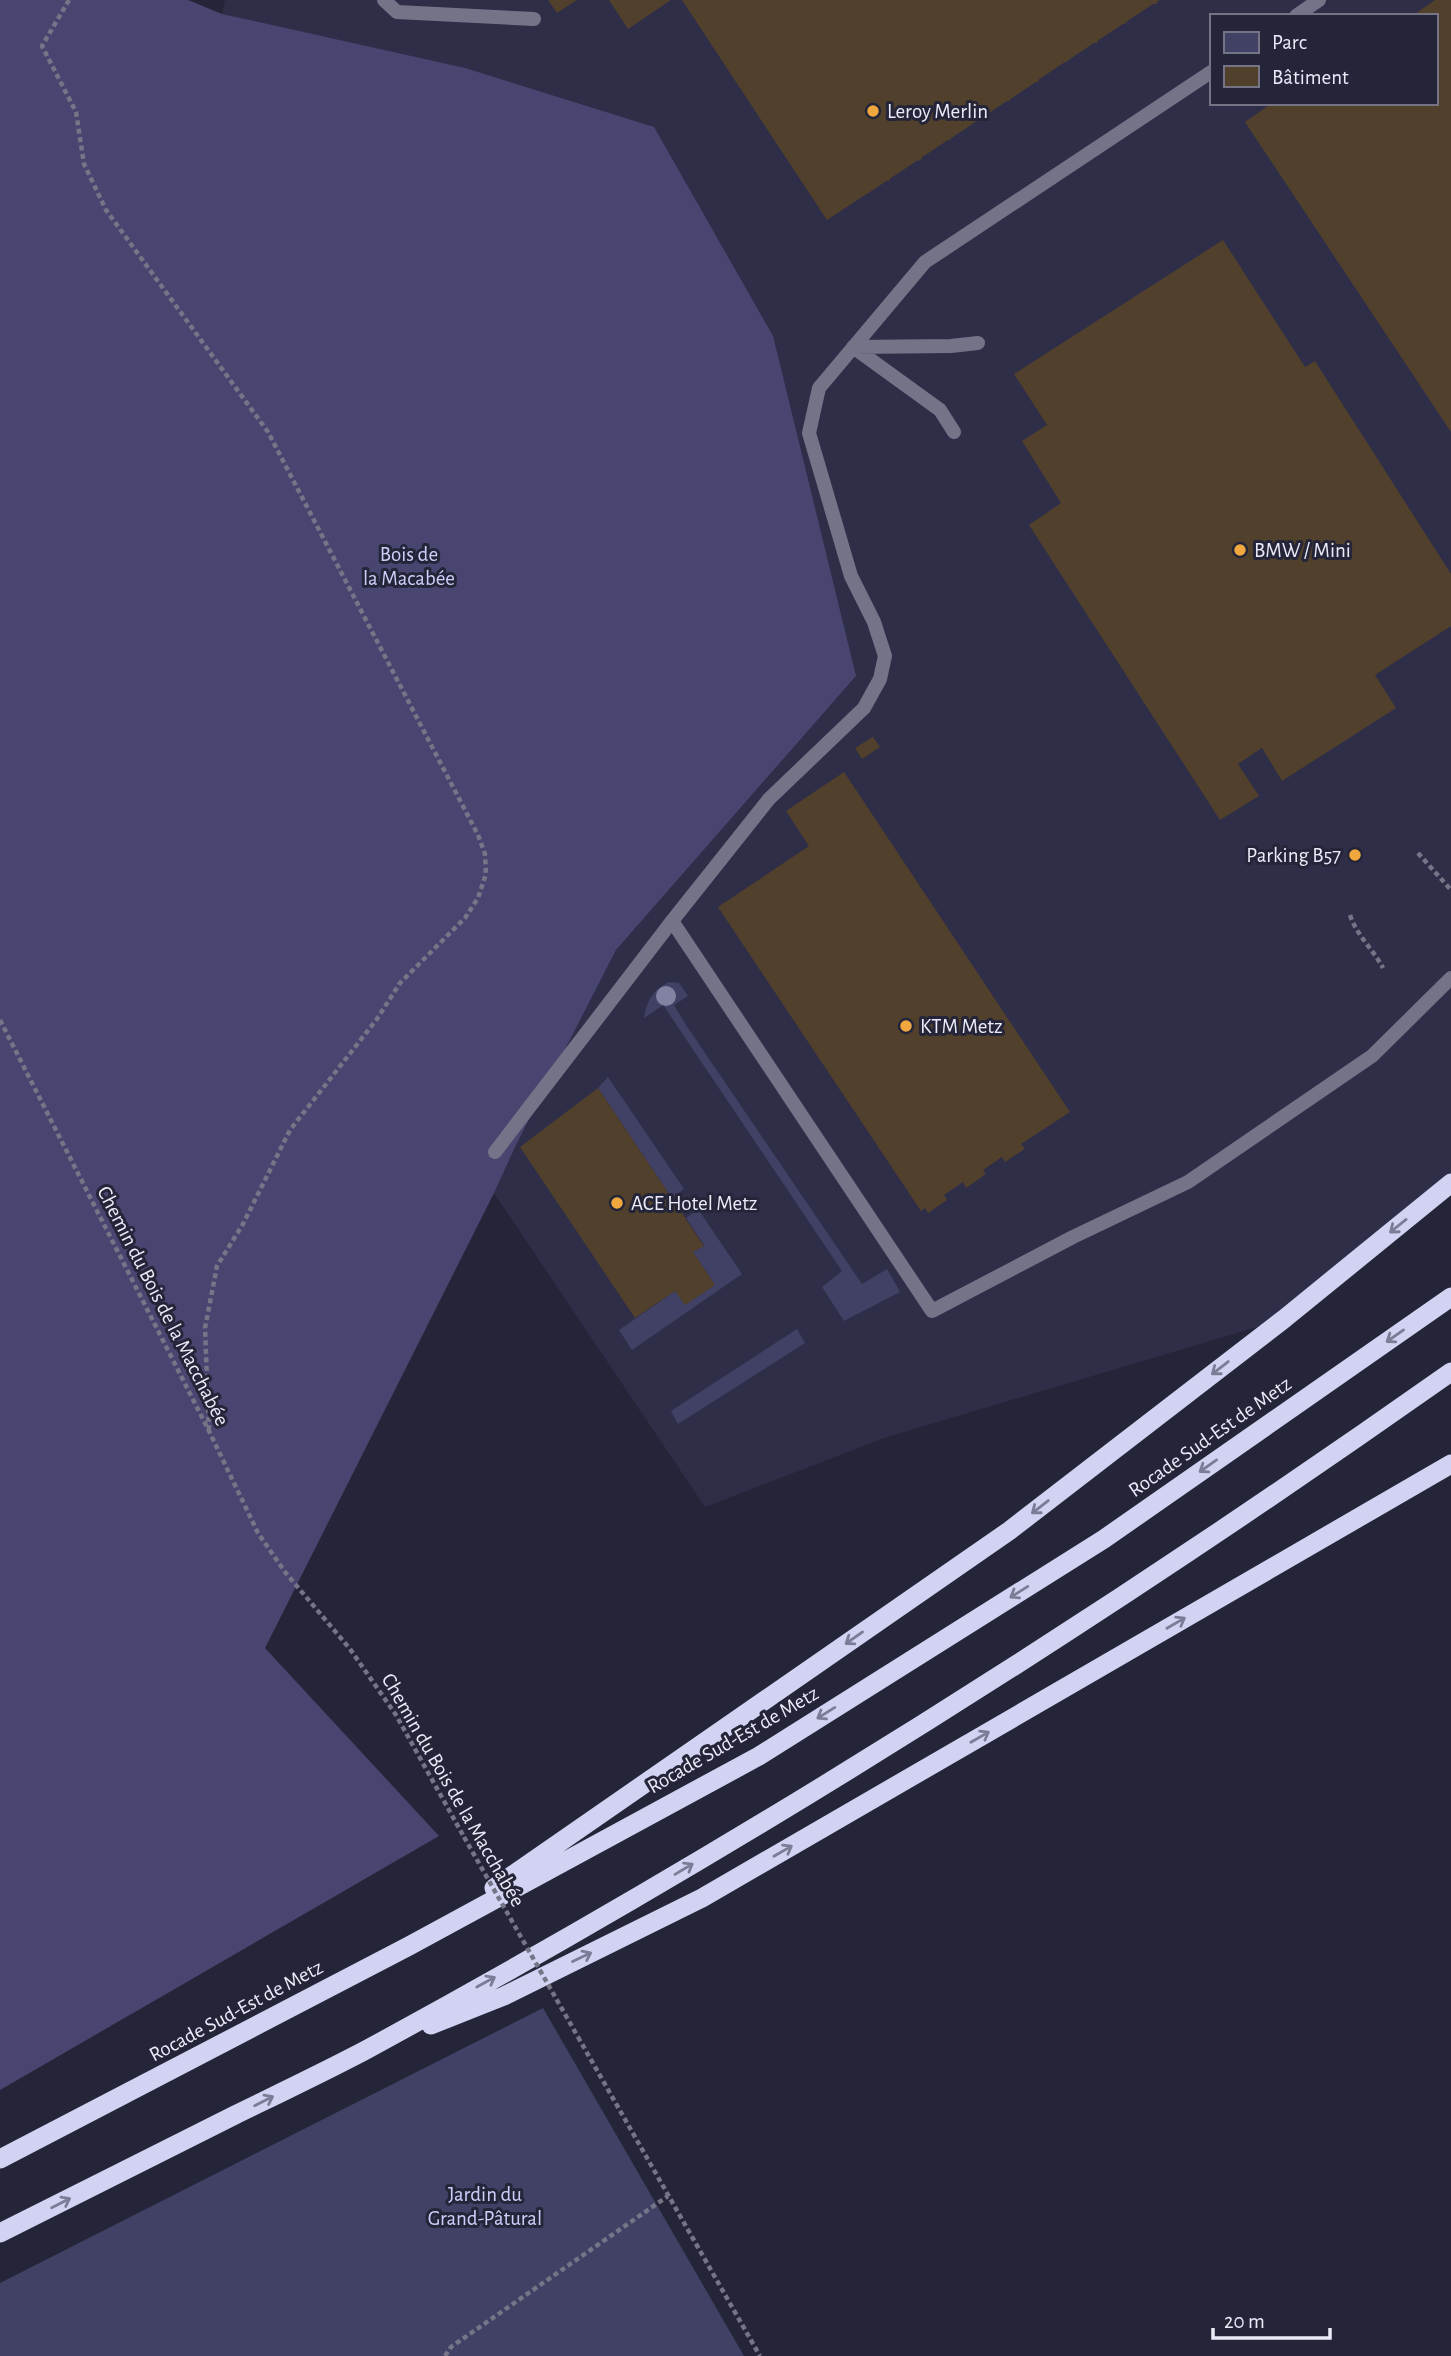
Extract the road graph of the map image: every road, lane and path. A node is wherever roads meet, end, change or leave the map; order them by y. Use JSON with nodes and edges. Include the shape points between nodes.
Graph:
{"nodes":[{"id":1,"x":69,"y":0,"type":"edge"},
{"id":2,"x":384,"y":0,"type":"edge"},
{"id":3,"x":1320,"y":0,"type":"edge"},
{"id":4,"x":1299,"y":14,"type":"edge"},
{"id":5,"x":534,"y":19,"type":"dead end"},
{"id":6,"x":1210,"y":73,"type":"edge"},
{"id":7,"x":978,"y":343,"type":"dead end"},
{"id":8,"x":853,"y":347,"type":"junction"},
{"id":9,"x":954,"y":432,"type":"dead end"},
{"id":10,"x":1418,"y":853,"type":"dead end"},
{"id":11,"x":1451,"y":890,"type":"edge"},
{"id":12,"x":1350,"y":915,"type":"dead end"},
{"id":13,"x":672,"y":921,"type":"junction"},
{"id":14,"x":1383,"y":968,"type":"dead end"},
{"id":15,"x":1451,"y":978,"type":"edge"},
{"id":16,"x":0,"y":1020,"type":"edge"},
{"id":17,"x":495,"y":1152,"type":"dead end"},
{"id":18,"x":1451,"y":1183,"type":"edge"},
{"id":19,"x":691,"y":1200,"type":"dead end"},
{"id":20,"x":680,"y":1209,"type":"dead end"},
{"id":21,"x":1451,"y":1297,"type":"edge"},
{"id":22,"x":1451,"y":1372,"type":"edge"},
{"id":23,"x":209,"y":1431,"type":"junction"},
{"id":24,"x":1451,"y":1464,"type":"edge"},
{"id":25,"x":409,"y":1946,"type":"junction"},
{"id":26,"x":362,"y":2052,"type":"junction"},
{"id":27,"x":0,"y":2159,"type":"edge"},
{"id":28,"x":668,"y":2196,"type":"junction"},
{"id":29,"x":0,"y":2234,"type":"edge"},
{"id":30,"x":445,"y":2356,"type":"edge"},
{"id":31,"x":760,"y":2356,"type":"edge"}],
"edges":[{"from":1,"to":23,"type":"path","via":[[42,46],[76,112],[84,164],[106,210],[268,432],[485,854],[486,874],[465,918],[400,984],[290,1130],[217,1266],[205,1328]]},
{"from":2,"to":5,"type":"lane","via":[[397,12]]},
{"from":3,"to":4,"type":"lane"},
{"from":6,"to":8,"type":"lane","via":[[925,262]]},
{"from":7,"to":8,"type":"lane"},
{"from":8,"to":9,"type":"lane","via":[[940,410]]},
{"from":8,"to":13,"type":"lane","via":[[819,388],[808,433],[851,576],[885,656],[880,678],[864,708],[769,799]]},
{"from":10,"to":11,"type":"path"},
{"from":12,"to":14,"type":"path"},
{"from":13,"to":15,"type":"lane","via":[[933,1311],[1188,1182],[1372,1056]]},
{"from":13,"to":17,"type":"lane"},
{"from":16,"to":23,"type":"path","name":"Chemin du Bois de la Macchabée"},
{"from":18,"to":25,"type":"highway","one_way":true,"via":[[1284,1319],[1009,1531]]},
{"from":19,"to":20,"type":"path"},
{"from":21,"to":25,"type":"highway","name":"Rocade Sud-Est de Metz","one_way":true,"via":[[1104,1539],[793,1734]]},
{"from":26,"to":22,"type":"highway","one_way":true,"via":[[867,1760],[1096,1614]]},
{"from":23,"to":28,"type":"path","name":"Chemin du Bois de la Macchabée","bridge":true,"via":[[258,1533],[350,1648],[396,1715]]},
{"from":26,"to":24,"type":"highway","one_way":true,"via":[[504,1996],[702,1898]]},
{"from":25,"to":27,"type":"highway","name":"Rocade Sud-Est de Metz"},
{"from":29,"to":26,"type":"highway","one_way":true},
{"from":28,"to":30,"type":"path"},
{"from":28,"to":31,"type":"path","name":"Chemin du Bois de la Macchabée"}]}
